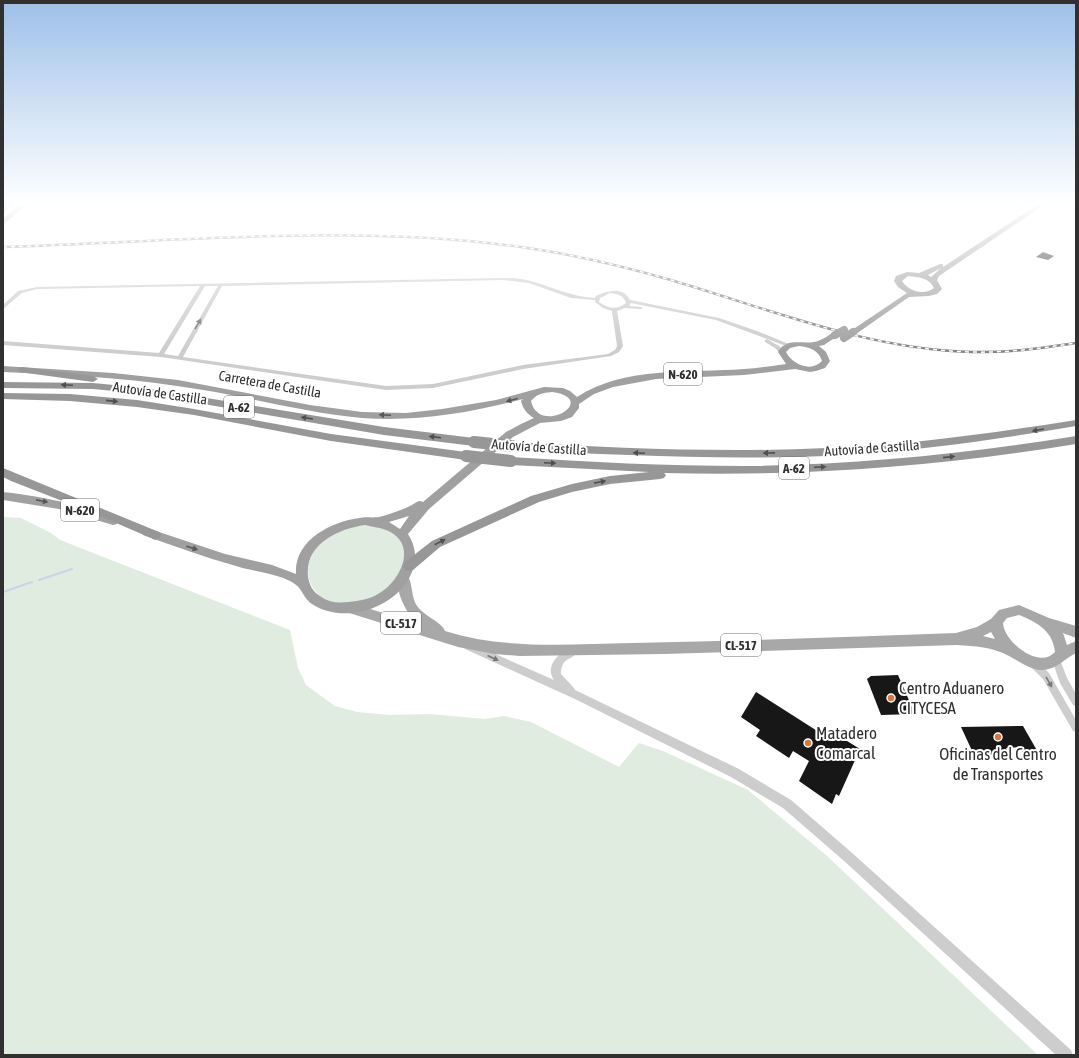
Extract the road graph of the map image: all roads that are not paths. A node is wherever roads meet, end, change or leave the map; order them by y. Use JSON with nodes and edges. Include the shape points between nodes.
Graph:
{"nodes":[{"id":1,"x":960,"y":252,"type":"edge"},
{"id":2,"x":970,"y":252,"type":"edge"},
{"id":3,"x":920,"y":275,"type":"junction"},
{"id":4,"x":933,"y":280,"type":"junction"},
{"id":5,"x":204,"y":284,"type":"junction"},
{"id":6,"x":221,"y":284,"type":"junction"},
{"id":7,"x":902,"y":286,"type":"junction"},
{"id":8,"x":917,"y":293,"type":"junction"},
{"id":9,"x":596,"y":300,"type":"junction"},
{"id":10,"x":628,"y":301,"type":"junction"},
{"id":11,"x":625,"y":306,"type":"junction"},
{"id":12,"x":3,"y":308,"type":"edge"},
{"id":13,"x":614,"y":309,"type":"junction"},
{"id":14,"x":836,"y":338,"type":"junction"},
{"id":15,"x":3,"y":343,"type":"edge"},
{"id":16,"x":788,"y":345,"type":"junction"},
{"id":17,"x":809,"y":345,"type":"junction"},
{"id":18,"x":824,"y":353,"type":"junction"},
{"id":19,"x":161,"y":355,"type":"junction"},
{"id":20,"x":782,"y":355,"type":"junction"},
{"id":21,"x":179,"y":358,"type":"junction"},
{"id":22,"x":796,"y":366,"type":"junction"},
{"id":23,"x":3,"y":368,"type":"edge"},
{"id":24,"x":22,"y":370,"type":"junction"},
{"id":25,"x":3,"y":385,"type":"edge"},
{"id":26,"x":563,"y":391,"type":"junction"},
{"id":27,"x":531,"y":394,"type":"junction"},
{"id":28,"x":3,"y":396,"type":"edge"},
{"id":29,"x":574,"y":403,"type":"junction"},
{"id":30,"x":230,"y":405,"type":"junction"},
{"id":31,"x":527,"y":409,"type":"junction"},
{"id":32,"x":544,"y":419,"type":"junction"},
{"id":33,"x":1076,"y":423,"type":"edge"},
{"id":34,"x":512,"y":432,"type":"junction"},
{"id":35,"x":1076,"y":440,"type":"edge"},
{"id":36,"x":778,"y":469,"type":"junction"},
{"id":37,"x":3,"y":472,"type":"edge"},
{"id":38,"x":3,"y":496,"type":"edge"},
{"id":39,"x":432,"y":500,"type":"junction"},
{"id":40,"x":377,"y":522,"type":"junction"},
{"id":41,"x":155,"y":535,"type":"junction"},
{"id":42,"x":402,"y":535,"type":"junction"},
{"id":43,"x":410,"y":566,"type":"junction"},
{"id":44,"x":404,"y":579,"type":"junction"},
{"id":45,"x":303,"y":584,"type":"junction"},
{"id":46,"x":350,"y":608,"type":"junction"},
{"id":47,"x":1045,"y":621,"type":"junction"},
{"id":48,"x":995,"y":623,"type":"junction"},
{"id":49,"x":1076,"y":632,"type":"edge"},
{"id":50,"x":957,"y":639,"type":"junction"},
{"id":51,"x":455,"y":640,"type":"junction"},
{"id":52,"x":1076,"y":647,"type":"edge"},
{"id":53,"x":580,"y":649,"type":"junction"},
{"id":54,"x":1012,"y":651,"type":"junction"},
{"id":55,"x":1059,"y":657,"type":"junction"},
{"id":56,"x":1032,"y":661,"type":"junction"},
{"id":57,"x":580,"y":697,"type":"junction"},
{"id":58,"x":1076,"y":702,"type":"edge"},
{"id":59,"x":1076,"y":728,"type":"edge"},
{"id":60,"x":1066,"y":1055,"type":"edge"}],
"edges":[{"from":1,"to":3,"type":"highway","number":"N-620","via":[[930,272]]},
{"from":2,"to":4,"type":"highway","via":[[936,275]]},
{"from":3,"to":4,"type":"highway","number":"N-620"},
{"from":3,"to":7,"type":"highway","number":"N-620","via":[[902,276],[898,281]]},
{"from":4,"to":8,"type":"highway","number":"N-620","via":[[938,286],[936,291],[928,294]]},
{"from":5,"to":6,"type":"street"},
{"from":5,"to":12,"type":"street","via":[[33,288],[16,294]]},
{"from":5,"to":19,"type":"street"},
{"from":6,"to":9,"type":"street","via":[[503,279],[522,280],[566,296]]},
{"from":21,"to":6,"type":"street","one_way":true},
{"from":7,"to":8,"type":"highway"},
{"from":7,"to":14,"type":"highway","number":"N-620","via":[[901,291]]},
{"from":8,"to":14,"type":"highway","number":"N-620","bridge":true,"via":[[907,295],[853,332]]},
{"from":9,"to":10,"type":"street","via":[[600,294],[615,292],[624,295]]},
{"from":9,"to":13,"type":"street","via":[[600,305]]},
{"from":10,"to":11,"type":"street"},
{"from":10,"to":16,"type":"street","via":[[717,319]]},
{"from":11,"to":13,"type":"street"},
{"from":11,"to":20,"type":"street","via":[[714,322],[765,340],[773,344]]},
{"from":13,"to":21,"type":"street","via":[[620,346],[609,355],[523,367],[433,386],[363,386]]},
{"from":14,"to":17,"type":"highway","number":"N-620"},
{"from":14,"to":18,"type":"highway","number":"N-620"},
{"from":15,"to":19,"type":"street"},
{"from":16,"to":17,"type":"highway","number":"N-620"},
{"from":16,"to":20,"type":"highway","number":"N-620","via":[[783,348]]},
{"from":17,"to":18,"type":"highway","number":"N-620"},
{"from":18,"to":22,"type":"highway","number":"N-620","via":[[826,361],[821,367],[809,369]]},
{"from":19,"to":21,"type":"street"},
{"from":20,"to":22,"type":"highway","number":"N-620"},
{"from":20,"to":26,"type":"highway","number":"N-620","via":[[771,363],[745,367],[657,371],[573,391]]},
{"from":22,"to":29,"type":"highway","number":"N-620","via":[[636,379],[588,393]]},
{"from":23,"to":24,"type":"highway","name":"Carretera de Castilla"},
{"from":27,"to":24,"type":"highway","name":"Carretera de Castilla","one_way":true,"via":[[493,405],[456,411],[387,416],[316,408],[171,382]]},
{"from":24,"to":30,"type":"highway","via":[[144,386]]},
{"from":30,"to":25,"type":"highway","name":"Autovía de Castilla","number":"A-62","one_way":true,"via":[[138,390],[48,384]]},
{"from":26,"to":27,"type":"highway","number":"N-620","via":[[550,388]]},
{"from":26,"to":29,"type":"highway"},
{"from":27,"to":31,"type":"highway","number":"N-620","via":[[526,401]]},
{"from":28,"to":36,"type":"highway","name":"Autovía de Castilla","number":"A-62","one_way":true,"bridge":true,"via":[[136,403],[294,432],[511,461],[656,468]]},
{"from":29,"to":32,"type":"highway","number":"N-620","via":[[574,408],[562,418]]},
{"from":33,"to":30,"type":"highway","name":"Autovía de Castilla","number":"A-62","one_way":true,"bridge":true,"via":[[935,444],[828,452],[652,453],[474,442],[384,431]]},
{"from":31,"to":32,"type":"highway"},
{"from":31,"to":34,"type":"highway","number":"N-620"},
{"from":32,"to":34,"type":"highway","number":"N-620","via":[[530,422]]},
{"from":34,"to":39,"type":"highway","number":"N-620"},
{"from":36,"to":35,"type":"highway","name":"Autovía de Castilla","number":"A-62","one_way":true,"via":[[946,458]]},
{"from":43,"to":36,"type":"highway","one_way":true,"via":[[436,544],[527,502],[572,488],[610,480],[650,476]]},
{"from":37,"to":41,"type":"highway"},
{"from":38,"to":41,"type":"highway","number":"N-620","one_way":true,"via":[[67,506]]},
{"from":39,"to":40,"type":"highway","number":"N-620","via":[[406,513]]},
{"from":39,"to":42,"type":"highway","number":"N-620","via":[[411,520]]},
{"from":40,"to":42,"type":"highway","number":"N-620","via":[[395,529]]},
{"from":40,"to":45,"type":"highway","number":"N-620","via":[[364,521],[338,527],[316,541],[303,562]]},
{"from":41,"to":45,"type":"highway","number":"N-620","one_way":true,"via":[[230,560],[284,573]]},
{"from":42,"to":43,"type":"highway","number":"N-620","via":[[411,554]]},
{"from":43,"to":44,"type":"highway","number":"N-620"},
{"from":44,"to":46,"type":"highway","number":"N-620","via":[[381,599]]},
{"from":44,"to":51,"type":"main road","number":"CL-517","via":[[408,604],[413,612],[424,622]]},
{"from":45,"to":46,"type":"highway","number":"N-620","via":[[309,594],[320,603]]},
{"from":46,"to":51,"type":"main road","number":"CL-517"},
{"from":47,"to":48,"type":"main road","number":"CL-517","via":[[1032,614],[1013,610],[999,615]]},
{"from":47,"to":49,"type":"main road","number":"CL-517"},
{"from":47,"to":55,"type":"main road","number":"CL-517","via":[[1062,643]]},
{"from":48,"to":50,"type":"main road","number":"CL-517"},
{"from":48,"to":54,"type":"main road","number":"CL-517","via":[[999,637]]},
{"from":50,"to":53,"type":"main road","number":"CL-517"},
{"from":50,"to":54,"type":"main road","number":"CL-517","via":[[986,642]]},
{"from":51,"to":53,"type":"main road","number":"CL-517","via":[[504,649]]},
{"from":51,"to":57,"type":"street","one_way":true},
{"from":52,"to":55,"type":"main road","number":"CL-517"},
{"from":53,"to":57,"type":"street","via":[[564,656],[558,662],[556,676]]},
{"from":54,"to":56,"type":"main road","number":"CL-517"},
{"from":55,"to":56,"type":"main road","number":"CL-517","via":[[1045,663]]},
{"from":55,"to":58,"type":"street","via":[[1063,680]]},
{"from":56,"to":59,"type":"street","one_way":true,"via":[[1046,676]]},
{"from":57,"to":60,"type":"street","via":[[735,773],[787,804]]}]}
